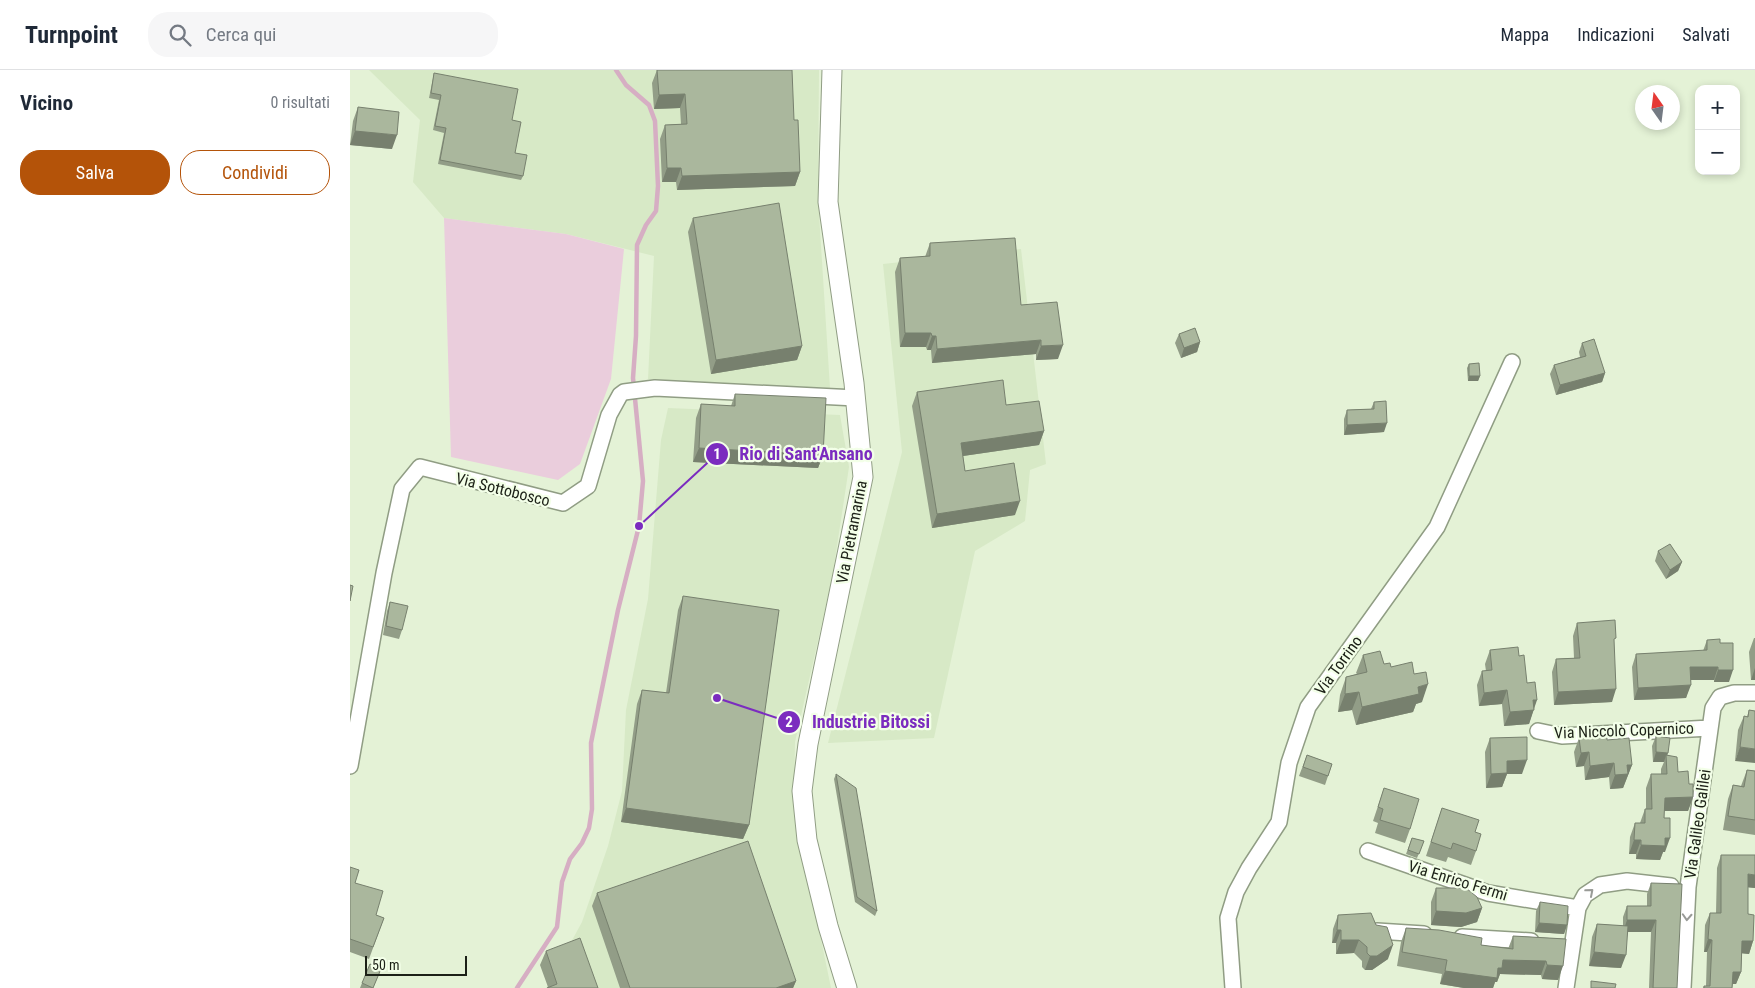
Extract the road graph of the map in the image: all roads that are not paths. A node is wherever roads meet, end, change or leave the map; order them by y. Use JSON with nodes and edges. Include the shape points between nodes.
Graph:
{"nodes":[{"id":1,"x":832,"y":70,"type":"edge"},
{"id":2,"x":1512,"y":362,"type":"dead end"},
{"id":3,"x":856,"y":398,"type":"junction"},
{"id":4,"x":1755,"y":693,"type":"edge"},
{"id":5,"x":1710,"y":728,"type":"junction"},
{"id":6,"x":1538,"y":731,"type":"dead end"},
{"id":7,"x":350,"y":766,"type":"edge"},
{"id":8,"x":1368,"y":852,"type":"dead end"},
{"id":9,"x":1688,"y":887,"type":"junction"},
{"id":10,"x":1578,"y":908,"type":"junction"},
{"id":11,"x":1377,"y":931,"type":"edge"},
{"id":12,"x":1543,"y":942,"type":"edge"},
{"id":13,"x":847,"y":988,"type":"edge"},
{"id":14,"x":1233,"y":988,"type":"edge"},
{"id":15,"x":1566,"y":988,"type":"edge"},
{"id":16,"x":1683,"y":988,"type":"edge"}],
"edges":[{"from":1,"to":3,"type":"main road","name":"Via Pietramarina","via":[[828,202]]},
{"from":2,"to":14,"type":"street","name":"Via Torrino","via":[[1437,527],[1308,707],[1289,763],[1279,822],[1236,892],[1228,918]]},
{"from":3,"to":7,"type":"street","name":"Via Sottobosco","via":[[646,388],[624,392],[609,415],[588,486],[564,503],[420,467],[402,489]]},
{"from":3,"to":13,"type":"main road","name":"Via Pietramarina","via":[[863,477],[808,744],[802,791],[806,840]]},
{"from":4,"to":5,"type":"street","name":"Via Galileo Galilei","via":[[1720,697],[1713,708]]},
{"from":5,"to":6,"type":"street","name":"Via Niccolò Copernico","via":[[1562,736]]},
{"from":5,"to":9,"type":"street","name":"Via Galileo Galilei"},
{"from":8,"to":10,"type":"street","name":"Via Enrico Fermi","via":[[1488,893]]},
{"from":10,"to":9,"type":"street","one_way":true,"via":[[1585,895],[1600,884],[1626,881]]},
{"from":9,"to":16,"type":"street","name":"Via Galileo Galilei","one_way":true},
{"from":10,"to":15,"type":"street","via":[[1568,944]]},
{"from":11,"to":12,"type":"street"}]}
